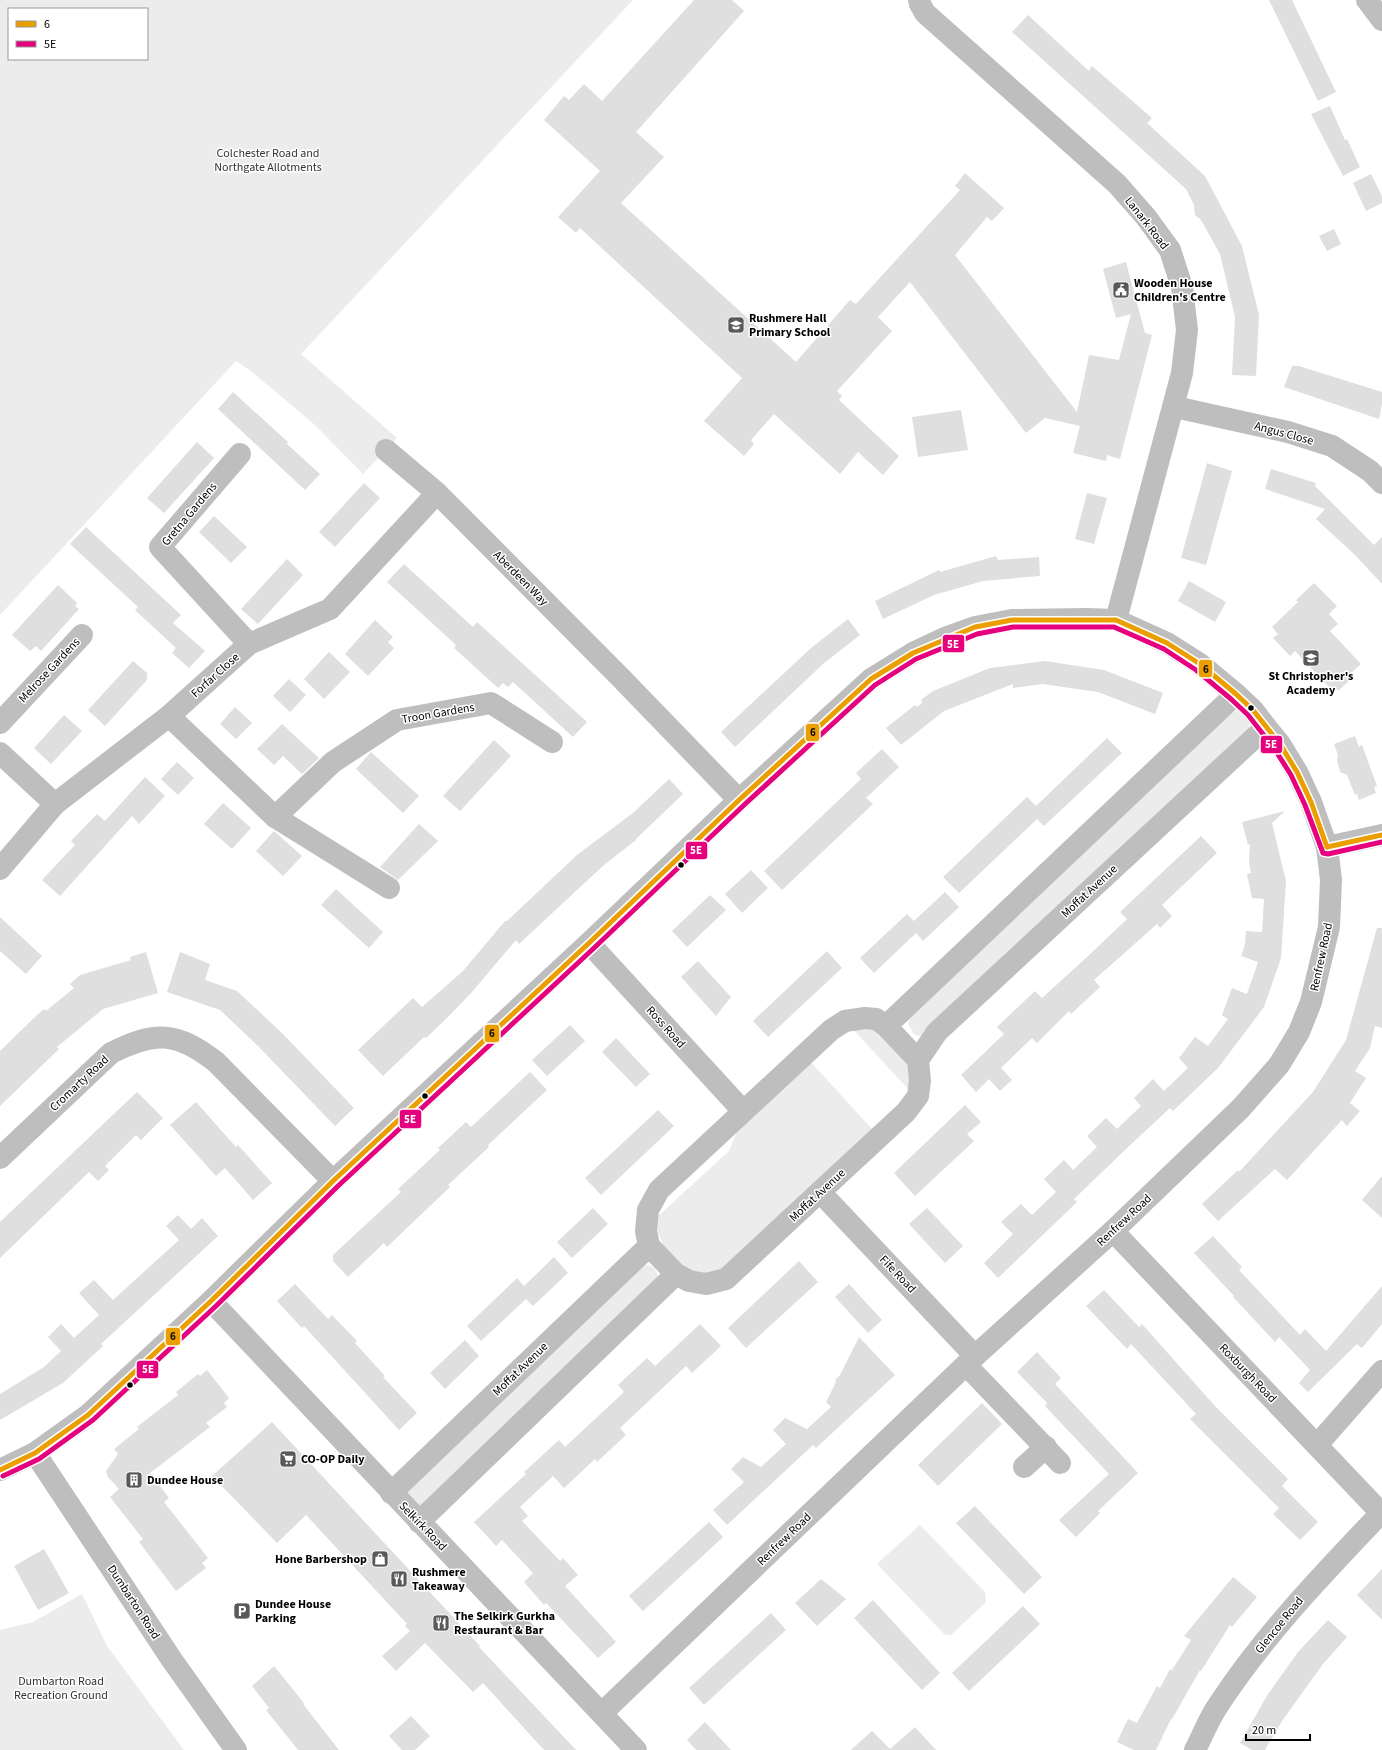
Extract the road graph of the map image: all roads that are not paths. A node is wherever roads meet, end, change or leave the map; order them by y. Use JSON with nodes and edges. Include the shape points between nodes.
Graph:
{"nodes":[{"id":1,"x":919,"y":0,"type":"edge"},
{"id":2,"x":1367,"y":0,"type":"edge"},
{"id":3,"x":1382,"y":20,"type":"edge"},
{"id":4,"x":1175,"y":407,"type":"junction"},
{"id":5,"x":386,"y":450,"type":"dead end"},
{"id":6,"x":240,"y":454,"type":"dead end"},
{"id":7,"x":1382,"y":483,"type":"edge"},
{"id":8,"x":437,"y":493,"type":"junction"},
{"id":9,"x":1116,"y":620,"type":"junction"},
{"id":10,"x":82,"y":635,"type":"dead end"},
{"id":11,"x":249,"y":644,"type":"junction"},
{"id":12,"x":1236,"y":694,"type":"junction"},
{"id":13,"x":169,"y":716,"type":"junction"},
{"id":14,"x":0,"y":723,"type":"edge"},
{"id":15,"x":1266,"y":727,"type":"junction"},
{"id":16,"x":552,"y":742,"type":"dead end"},
{"id":17,"x":0,"y":753,"type":"edge"},
{"id":18,"x":739,"y":800,"type":"junction"},
{"id":19,"x":55,"y":804,"type":"junction"},
{"id":20,"x":275,"y":817,"type":"junction"},
{"id":21,"x":1382,"y":835,"type":"edge"},
{"id":22,"x":1327,"y":847,"type":"junction"},
{"id":23,"x":0,"y":869,"type":"edge"},
{"id":24,"x":389,"y":888,"type":"dead end"},
{"id":25,"x":589,"y":943,"type":"junction"},
{"id":26,"x":886,"y":1026,"type":"junction"},
{"id":27,"x":918,"y":1060,"type":"junction"},
{"id":28,"x":743,"y":1111,"type":"junction"},
{"id":29,"x":0,"y":1158,"type":"edge"},
{"id":30,"x":333,"y":1180,"type":"junction"},
{"id":31,"x":820,"y":1192,"type":"junction"},
{"id":32,"x":1113,"y":1231,"type":"junction"},
{"id":33,"x":649,"y":1246,"type":"junction"},
{"id":34,"x":676,"y":1274,"type":"junction"},
{"id":35,"x":211,"y":1301,"type":"junction"},
{"id":36,"x":971,"y":1360,"type":"junction"},
{"id":37,"x":1382,"y":1371,"type":"edge"},
{"id":38,"x":1317,"y":1445,"type":"junction"},
{"id":39,"x":35,"y":1452,"type":"junction"},
{"id":40,"x":1024,"y":1467,"type":"dead end"},
{"id":41,"x":0,"y":1470,"type":"edge"},
{"id":42,"x":391,"y":1493,"type":"junction"},
{"id":43,"x":1381,"y":1514,"type":"edge"},
{"id":44,"x":419,"y":1522,"type":"junction"},
{"id":45,"x":602,"y":1713,"type":"junction"},
{"id":46,"x":236,"y":1750,"type":"edge"},
{"id":47,"x":636,"y":1750,"type":"edge"},
{"id":48,"x":1195,"y":1750,"type":"edge"}],
"edges":[{"from":1,"to":4,"type":"street","name":"Lanark Road","via":[[925,13],[1117,184],[1170,250],[1182,287],[1187,330]]},
{"from":2,"to":3,"type":"street"},
{"from":4,"to":7,"type":"street","name":"Angus Close","via":[[1288,432],[1332,446],[1370,471]]},
{"from":4,"to":9,"type":"street","name":"Lanark Road"},
{"from":5,"to":8,"type":"street","name":"Aberdeen Way"},
{"from":6,"to":11,"type":"street","name":"Gretna Gardens","via":[[160,547]]},
{"from":8,"to":11,"type":"street","name":"Forfar Close","via":[[330,609]]},
{"from":8,"to":18,"type":"street","name":"Aberdeen Way"},
{"from":9,"to":12,"type":"street","name":"Renfrew Road","via":[[1167,643],[1200,664]]},
{"from":9,"to":18,"type":"street","name":"Renfrew Road","via":[[1012,620],[975,626],[913,653],[871,679]]},
{"from":10,"to":14,"type":"street","name":"Melrose Gardens"},
{"from":11,"to":13,"type":"street","name":"Forfar Close"},
{"from":12,"to":15,"type":"street","name":"Renfrew Road"},
{"from":12,"to":26,"type":"street"},
{"from":13,"to":19,"type":"street","name":"Forfar Close"},
{"from":13,"to":20,"type":"street"},
{"from":15,"to":22,"type":"street","name":"Renfrew Road","via":[[1297,772]]},
{"from":15,"to":27,"type":"street","name":"Moffat Avenue","via":[[937,1032]]},
{"from":16,"to":20,"type":"street","name":"Troon Gardens","via":[[491,703],[397,720],[333,762]]},
{"from":17,"to":19,"type":"street"},
{"from":18,"to":25,"type":"street","name":"Renfrew Road"},
{"from":19,"to":23,"type":"street","name":"Forfar Close"},
{"from":20,"to":24,"type":"street"},
{"from":21,"to":22,"type":"street"},
{"from":22,"to":32,"type":"street","name":"Renfrew Road","via":[[1331,880],[1329,927],[1311,1002],[1299,1032],[1279,1065],[1241,1108]]},
{"from":25,"to":28,"type":"street","name":"Ross Road"},
{"from":25,"to":30,"type":"street","name":"Renfrew Road"},
{"from":26,"to":27,"type":"street"},
{"from":26,"to":28,"type":"street","via":[[876,1019],[845,1021],[831,1030]]},
{"from":27,"to":31,"type":"street","name":"Moffat Avenue","via":[[918,1096],[910,1107]]},
{"from":28,"to":33,"type":"street","via":[[659,1190],[648,1210],[646,1231]]},
{"from":29,"to":30,"type":"street","name":"Cromarty Road","via":[[110,1053],[131,1043],[155,1038],[178,1039],[198,1048],[216,1062]]},
{"from":30,"to":35,"type":"street","name":"Renfrew Road"},
{"from":31,"to":34,"type":"street","name":"Moffat Avenue","via":[[726,1279],[706,1284],[689,1281]]},
{"from":31,"to":36,"type":"street","name":"Fife Road"},
{"from":32,"to":36,"type":"street","name":"Renfrew Road"},
{"from":32,"to":38,"type":"street","name":"Roxburgh Road"},
{"from":33,"to":34,"type":"street","name":"Moffat Avenue"},
{"from":33,"to":42,"type":"street","name":"Moffat Avenue"},
{"from":34,"to":44,"type":"street"},
{"from":35,"to":39,"type":"street","name":"Renfrew Road","via":[[88,1415]]},
{"from":35,"to":42,"type":"street","name":"Selkirk Road"},
{"from":36,"to":40,"type":"street","via":[[1053,1455]]},
{"from":36,"to":45,"type":"street","name":"Renfrew Road"},
{"from":37,"to":38,"type":"street"},
{"from":38,"to":43,"type":"street","name":"Roxburgh Road"},
{"from":39,"to":41,"type":"street","name":"Renfrew Road"},
{"from":39,"to":46,"type":"street","name":"Dumbarton Road","via":[[172,1660]]},
{"from":42,"to":44,"type":"street","name":"Selkirk Road"},
{"from":43,"to":48,"type":"street","name":"Glencoe Road","via":[[1303,1595],[1264,1643],[1218,1705]]},
{"from":44,"to":45,"type":"street","name":"Selkirk Road"},
{"from":45,"to":47,"type":"street","name":"Selkirk Road"}]}
